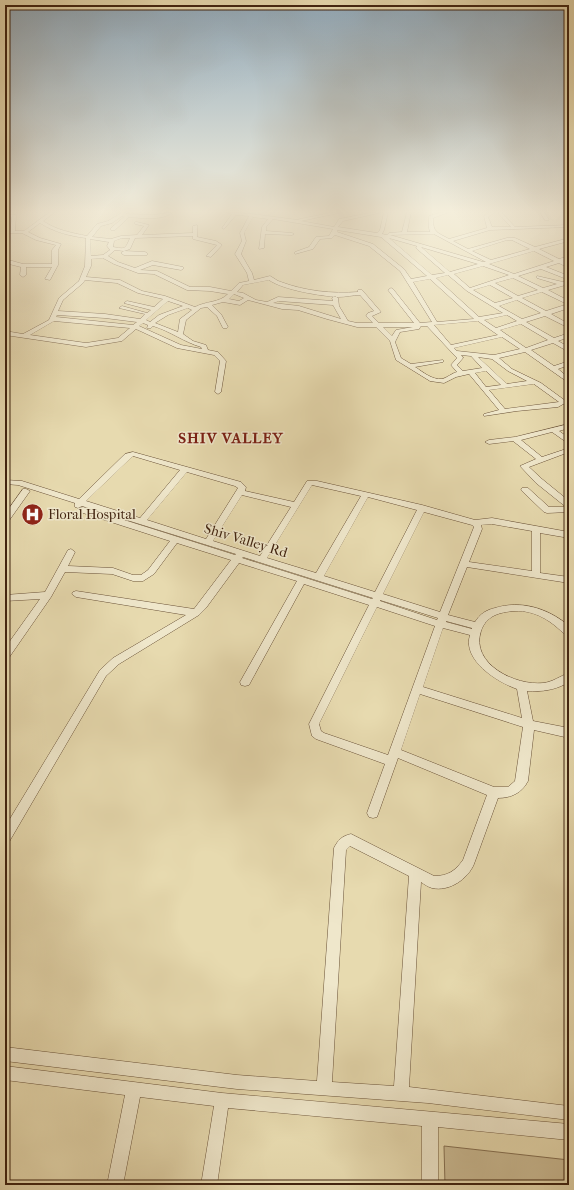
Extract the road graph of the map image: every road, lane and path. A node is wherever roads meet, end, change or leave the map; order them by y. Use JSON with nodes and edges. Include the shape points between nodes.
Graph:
{"nodes":[{"id":1,"x":24,"y":268,"type":"edge"},
{"id":2,"x":53,"y":268,"type":"edge"},
{"id":3,"x":87,"y":268,"type":"edge"},
{"id":4,"x":128,"y":268,"type":"edge"},
{"id":5,"x":140,"y":268,"type":"edge"},
{"id":6,"x":178,"y":268,"type":"edge"},
{"id":7,"x":181,"y":268,"type":"dead end"},
{"id":8,"x":247,"y":268,"type":"edge"},
{"id":9,"x":399,"y":268,"type":"edge"},
{"id":10,"x":420,"y":268,"type":"edge"},
{"id":11,"x":442,"y":268,"type":"edge"},
{"id":12,"x":472,"y":268,"type":"edge"},
{"id":13,"x":497,"y":268,"type":"edge"},
{"id":14,"x":539,"y":268,"type":"edge"},
{"id":15,"x":542,"y":268,"type":"edge"},
{"id":16,"x":135,"y":270,"type":"junction"},
{"id":17,"x":450,"y":274,"type":"junction"},
{"id":18,"x":23,"y":275,"type":"dead end"},
{"id":19,"x":513,"y":275,"type":"junction"},
{"id":20,"x":431,"y":277,"type":"junction"},
{"id":21,"x":539,"y":277,"type":"dead end"},
{"id":22,"x":83,"y":278,"type":"junction"},
{"id":23,"x":569,"y":278,"type":"edge"},
{"id":24,"x":48,"y":279,"type":"dead end"},
{"id":25,"x":252,"y":281,"type":"junction"},
{"id":26,"x":410,"y":281,"type":"junction"},
{"id":27,"x":490,"y":283,"type":"junction"},
{"id":28,"x":568,"y":284,"type":"edge"},
{"id":29,"x":192,"y":290,"type":"junction"},
{"id":30,"x":391,"y":290,"type":"dead end"},
{"id":31,"x":469,"y":290,"type":"junction"},
{"id":32,"x":544,"y":290,"type":"junction"},
{"id":33,"x":231,"y":292,"type":"junction"},
{"id":34,"x":335,"y":294,"type":"junction"},
{"id":35,"x":248,"y":298,"type":"junction"},
{"id":36,"x":520,"y":298,"type":"junction"},
{"id":37,"x":166,"y":299,"type":"junction"},
{"id":38,"x":225,"y":300,"type":"junction"},
{"id":39,"x":174,"y":302,"type":"junction"},
{"id":40,"x":308,"y":302,"type":"junction"},
{"id":41,"x":127,"y":303,"type":"dead end"},
{"id":42,"x":335,"y":303,"type":"junction"},
{"id":43,"x":569,"y":303,"type":"edge"},
{"id":44,"x":207,"y":304,"type":"junction"},
{"id":45,"x":268,"y":304,"type":"junction"},
{"id":46,"x":495,"y":305,"type":"junction"},
{"id":47,"x":569,"y":306,"type":"edge"},
{"id":48,"x":187,"y":307,"type":"junction"},
{"id":49,"x":122,"y":308,"type":"dead end"},
{"id":50,"x":155,"y":309,"type":"junction"},
{"id":51,"x":195,"y":309,"type":"junction"},
{"id":52,"x":304,"y":309,"type":"junction"},
{"id":53,"x":56,"y":313,"type":"junction"},
{"id":54,"x":508,"y":313,"type":"junction"},
{"id":55,"x":149,"y":314,"type":"junction"},
{"id":56,"x":547,"y":314,"type":"junction"},
{"id":57,"x":53,"y":319,"type":"junction"},
{"id":58,"x":480,"y":320,"type":"junction"},
{"id":59,"x":142,"y":321,"type":"junction"},
{"id":60,"x":346,"y":322,"type":"junction"},
{"id":61,"x":523,"y":322,"type":"junction"},
{"id":62,"x":151,"y":323,"type":"junction"},
{"id":63,"x":378,"y":324,"type":"junction"},
{"id":64,"x":429,"y":324,"type":"junction"},
{"id":65,"x":436,"y":324,"type":"junction"},
{"id":66,"x":419,"y":325,"type":"junction"},
{"id":67,"x":569,"y":326,"type":"edge"},
{"id":68,"x":136,"y":327,"type":"junction"},
{"id":69,"x":225,"y":327,"type":"dead end"},
{"id":70,"x":145,"y":330,"type":"junction"},
{"id":71,"x":495,"y":330,"type":"junction"},
{"id":72,"x":5,"y":333,"type":"edge"},
{"id":73,"x":25,"y":335,"type":"junction"},
{"id":74,"x":180,"y":335,"type":"junction"},
{"id":75,"x":504,"y":335,"type":"junction"},
{"id":76,"x":569,"y":335,"type":"edge"},
{"id":77,"x":392,"y":340,"type":"junction"},
{"id":78,"x":554,"y":341,"type":"junction"},
{"id":79,"x":450,"y":347,"type":"junction"},
{"id":80,"x":526,"y":350,"type":"junction"},
{"id":81,"x":569,"y":350,"type":"edge"},
{"id":82,"x":205,"y":351,"type":"junction"},
{"id":83,"x":456,"y":353,"type":"junction"},
{"id":84,"x":473,"y":354,"type":"junction"},
{"id":85,"x":494,"y":357,"type":"junction"},
{"id":86,"x":440,"y":361,"type":"dead end"},
{"id":87,"x":569,"y":362,"type":"edge"},
{"id":88,"x":411,"y":366,"type":"junction"},
{"id":89,"x":553,"y":368,"type":"junction"},
{"id":90,"x":487,"y":369,"type":"junction"},
{"id":91,"x":470,"y":372,"type":"junction"},
{"id":92,"x":461,"y":373,"type":"junction"},
{"id":93,"x":569,"y":381,"type":"edge"},
{"id":94,"x":534,"y":382,"type":"junction"},
{"id":95,"x":506,"y":386,"type":"junction"},
{"id":96,"x":484,"y":389,"type":"junction"},
{"id":97,"x":218,"y":392,"type":"dead end"},
{"id":98,"x":503,"y":411,"type":"junction"},
{"id":99,"x":486,"y":415,"type":"dead end"},
{"id":100,"x":569,"y":426,"type":"edge"},
{"id":101,"x":554,"y":430,"type":"junction"},
{"id":102,"x":515,"y":439,"type":"junction"},
{"id":103,"x":489,"y":442,"type":"dead end"},
{"id":104,"x":569,"y":442,"type":"edge"},
{"id":105,"x":569,"y":450,"type":"edge"},
{"id":106,"x":540,"y":459,"type":"junction"},
{"id":107,"x":185,"y":469,"type":"junction"},
{"id":108,"x":5,"y":482,"type":"edge"},
{"id":109,"x":5,"y":486,"type":"edge"},
{"id":110,"x":525,"y":490,"type":"dead end"},
{"id":111,"x":26,"y":491,"type":"junction"},
{"id":112,"x":240,"y":492,"type":"junction"},
{"id":113,"x":366,"y":494,"type":"junction"},
{"id":114,"x":78,"y":505,"type":"junction"},
{"id":115,"x":295,"y":505,"type":"junction"},
{"id":116,"x":569,"y":505,"type":"edge"},
{"id":117,"x":422,"y":508,"type":"junction"},
{"id":118,"x":569,"y":509,"type":"edge"},
{"id":119,"x":5,"y":520,"type":"edge"},
{"id":120,"x":140,"y":522,"type":"junction"},
{"id":121,"x":475,"y":523,"type":"junction"},
{"id":122,"x":536,"y":529,"type":"junction"},
{"id":123,"x":569,"y":535,"type":"edge"},
{"id":124,"x":175,"y":540,"type":"junction"},
{"id":125,"x":208,"y":543,"type":"junction"},
{"id":126,"x":71,"y":552,"type":"dead end"},
{"id":127,"x":238,"y":556,"type":"junction"},
{"id":128,"x":262,"y":560,"type":"junction"},
{"id":129,"x":464,"y":564,"type":"junction"},
{"id":130,"x":62,"y":569,"type":"junction"},
{"id":131,"x":536,"y":575,"type":"junction"},
{"id":132,"x":318,"y":578,"type":"junction"},
{"id":133,"x":302,"y":580,"type":"junction"},
{"id":134,"x":569,"y":580,"type":"edge"},
{"id":135,"x":76,"y":594,"type":"dead end"},
{"id":136,"x":48,"y":595,"type":"junction"},
{"id":137,"x":5,"y":598,"type":"edge"},
{"id":138,"x":376,"y":600,"type":"junction"},
{"id":139,"x":196,"y":613,"type":"junction"},
{"id":140,"x":442,"y":621,"type":"junction"},
{"id":141,"x":476,"y":630,"type":"junction"},
{"id":142,"x":569,"y":633,"type":"edge"},
{"id":143,"x":5,"y":656,"type":"edge"},
{"id":144,"x":569,"y":677,"type":"edge"},
{"id":145,"x":245,"y":682,"type":"dead end"},
{"id":146,"x":521,"y":686,"type":"junction"},
{"id":147,"x":417,"y":689,"type":"junction"},
{"id":148,"x":529,"y":724,"type":"junction"},
{"id":149,"x":569,"y":734,"type":"edge"},
{"id":150,"x":393,"y":756,"type":"junction"},
{"id":151,"x":494,"y":792,"type":"junction"},
{"id":152,"x":372,"y":813,"type":"dead end"},
{"id":153,"x":5,"y":838,"type":"edge"},
{"id":154,"x":415,"y":873,"type":"junction"},
{"id":155,"x":5,"y":1054,"type":"edge"},
{"id":156,"x":5,"y":1073,"type":"edge"},
{"id":157,"x":134,"y":1089,"type":"junction"},
{"id":158,"x":324,"y":1089,"type":"junction"},
{"id":159,"x":401,"y":1094,"type":"junction"},
{"id":160,"x":222,"y":1100,"type":"junction"},
{"id":161,"x":569,"y":1113,"type":"edge"},
{"id":162,"x":430,"y":1119,"type":"junction"},
{"id":163,"x":569,"y":1132,"type":"edge"},
{"id":164,"x":115,"y":1185,"type":"edge"},
{"id":165,"x":209,"y":1185,"type":"edge"},
{"id":166,"x":430,"y":1185,"type":"edge"}],
"edges":[{"from":1,"to":18,"type":"street"},
{"from":2,"to":24,"type":"street"},
{"from":3,"to":22,"type":"street"},
{"from":4,"to":16,"type":"street"},
{"from":5,"to":16,"type":"street"},
{"from":6,"to":7,"type":"street"},
{"from":8,"to":25,"type":"street"},
{"from":9,"to":26,"type":"street"},
{"from":10,"to":20,"type":"street"},
{"from":11,"to":17,"type":"street"},
{"from":12,"to":17,"type":"street"},
{"from":13,"to":19,"type":"street"},
{"from":14,"to":19,"type":"street"},
{"from":15,"to":23,"type":"street"},
{"from":16,"to":29,"type":"street","via":[[155,272]]},
{"from":17,"to":20,"type":"street"},
{"from":17,"to":31,"type":"street"},
{"from":19,"to":27,"type":"street"},
{"from":19,"to":32,"type":"street"},
{"from":20,"to":26,"type":"street"},
{"from":20,"to":58,"type":"street"},
{"from":21,"to":28,"type":"street"},
{"from":22,"to":37,"type":"street","via":[[118,282],[140,292]]},
{"from":22,"to":53,"type":"street","via":[[61,299]]},
{"from":25,"to":33,"type":"street","via":[[241,284]]},
{"from":25,"to":34,"type":"street","via":[[272,278],[277,283],[293,288]]},
{"from":26,"to":65,"type":"street"},
{"from":27,"to":31,"type":"street"},
{"from":27,"to":36,"type":"street"},
{"from":28,"to":32,"type":"street"},
{"from":29,"to":33,"type":"street"},
{"from":29,"to":39,"type":"street"},
{"from":30,"to":66,"type":"street"},
{"from":31,"to":46,"type":"street"},
{"from":32,"to":36,"type":"street"},
{"from":32,"to":43,"type":"street"},
{"from":33,"to":35,"type":"street"},
{"from":33,"to":38,"type":"street"},
{"from":34,"to":42,"type":"street"},
{"from":34,"to":63,"type":"street","via":[[362,292],[378,312],[369,315]]},
{"from":35,"to":38,"type":"street","via":[[238,303]]},
{"from":35,"to":45,"type":"street"},
{"from":36,"to":46,"type":"street"},
{"from":36,"to":56,"type":"street"},
{"from":37,"to":39,"type":"street"},
{"from":37,"to":50,"type":"street"},
{"from":38,"to":44,"type":"street"},
{"from":39,"to":48,"type":"street"},
{"from":40,"to":42,"type":"street"},
{"from":40,"to":45,"type":"street","via":[[278,299]]},
{"from":40,"to":52,"type":"street"},
{"from":41,"to":50,"type":"street"},
{"from":42,"to":60,"type":"street"},
{"from":44,"to":51,"type":"street"},
{"from":44,"to":69,"type":"street","via":[[219,315]]},
{"from":45,"to":52,"type":"street"},
{"from":46,"to":54,"type":"street"},
{"from":47,"to":56,"type":"street"},
{"from":48,"to":51,"type":"street"},
{"from":48,"to":62,"type":"street","via":[[160,316]]},
{"from":49,"to":55,"type":"street"},
{"from":50,"to":55,"type":"street"},
{"from":51,"to":74,"type":"street","via":[[183,319]]},
{"from":52,"to":60,"type":"street"},
{"from":53,"to":57,"type":"street"},
{"from":53,"to":59,"type":"street"},
{"from":54,"to":58,"type":"street"},
{"from":54,"to":61,"type":"street"},
{"from":55,"to":59,"type":"street"},
{"from":56,"to":61,"type":"street"},
{"from":56,"to":67,"type":"street"},
{"from":57,"to":68,"type":"street"},
{"from":57,"to":73,"type":"street"},
{"from":58,"to":65,"type":"street"},
{"from":58,"to":71,"type":"street"},
{"from":59,"to":62,"type":"street"},
{"from":59,"to":68,"type":"street"},
{"from":60,"to":63,"type":"street","via":[[357,325]]},
{"from":61,"to":71,"type":"street"},
{"from":61,"to":78,"type":"street"},
{"from":62,"to":70,"type":"street"},
{"from":62,"to":74,"type":"street"},
{"from":63,"to":66,"type":"street"},
{"from":63,"to":77,"type":"street"},
{"from":64,"to":65,"type":"street"},
{"from":64,"to":66,"type":"street"},
{"from":64,"to":79,"type":"street"},
{"from":66,"to":77,"type":"street","via":[[417,328],[398,332]]},
{"from":68,"to":70,"type":"street"},
{"from":68,"to":73,"type":"street","via":[[120,340],[93,344]]},
{"from":70,"to":82,"type":"street","via":[[175,346]]},
{"from":71,"to":75,"type":"street"},
{"from":72,"to":73,"type":"street"},
{"from":74,"to":82,"type":"street","via":[[204,346]]},
{"from":75,"to":79,"type":"street"},
{"from":75,"to":80,"type":"street"},
{"from":76,"to":78,"type":"street"},
{"from":77,"to":88,"type":"street","via":[[398,359]]},
{"from":78,"to":80,"type":"street"},
{"from":78,"to":81,"type":"street"},
{"from":79,"to":83,"type":"street"},
{"from":80,"to":85,"type":"street"},
{"from":80,"to":89,"type":"street"},
{"from":82,"to":97,"type":"street","via":[[220,355],[223,361]]},
{"from":83,"to":84,"type":"street"},
{"from":83,"to":92,"type":"street","via":[[460,360],[454,365]]},
{"from":84,"to":85,"type":"street"},
{"from":84,"to":90,"type":"street"},
{"from":85,"to":94,"type":"street","via":[[510,370]]},
{"from":86,"to":88,"type":"street"},
{"from":87,"to":89,"type":"street"},
{"from":88,"to":92,"type":"street","via":[[425,377],[436,381],[444,381]]},
{"from":89,"to":93,"type":"street"},
{"from":90,"to":91,"type":"street"},
{"from":90,"to":95,"type":"street"},
{"from":91,"to":92,"type":"street"},
{"from":91,"to":96,"type":"street"},
{"from":94,"to":95,"type":"street"},
{"from":94,"to":98,"type":"street","via":[[564,402],[558,405]]},
{"from":95,"to":96,"type":"street"},
{"from":96,"to":98,"type":"street"},
{"from":98,"to":99,"type":"street"},
{"from":100,"to":101,"type":"street"},
{"from":101,"to":102,"type":"street"},
{"from":101,"to":104,"type":"street"},
{"from":102,"to":103,"type":"street"},
{"from":102,"to":106,"type":"street"},
{"from":105,"to":106,"type":"street"},
{"from":106,"to":116,"type":"street","via":[[524,464],[524,467]]},
{"from":107,"to":112,"type":"street","via":[[238,484],[242,487]]},
{"from":107,"to":114,"type":"street","via":[[130,454]]},
{"from":107,"to":120,"type":"street"},
{"from":108,"to":114,"type":"street","name":"Shiv Valley Rd","via":[[19,483]]},
{"from":109,"to":111,"type":"street","name":"Shiv Valley Rd"},
{"from":110,"to":118,"type":"street","via":[[547,510]]},
{"from":111,"to":114,"type":"street","name":"Shiv Valley Rd"},
{"from":111,"to":119,"type":"street"},
{"from":112,"to":115,"type":"street"},
{"from":112,"to":125,"type":"street"},
{"from":113,"to":115,"type":"street","via":[[310,483]]},
{"from":113,"to":117,"type":"street"},
{"from":113,"to":132,"type":"street"},
{"from":114,"to":120,"type":"street","name":"Shiv Valley Rd"},
{"from":114,"to":124,"type":"street","name":"Shiv Valley Rd"},
{"from":115,"to":128,"type":"street"},
{"from":117,"to":121,"type":"street"},
{"from":117,"to":138,"type":"street"},
{"from":120,"to":125,"type":"street","name":"Shiv Valley Rd"},
{"from":121,"to":122,"type":"street","via":[[492,521]]},
{"from":121,"to":129,"type":"street","via":[[478,529]]},
{"from":122,"to":123,"type":"street"},
{"from":122,"to":131,"type":"street"},
{"from":124,"to":127,"type":"street","name":"Shiv Valley Rd"},
{"from":124,"to":130,"type":"street","via":[[151,572],[142,578],[133,578],[113,571]]},
{"from":125,"to":127,"type":"street","name":"Shiv Valley Rd"},
{"from":126,"to":130,"type":"street"},
{"from":127,"to":128,"type":"street","name":"Shiv Valley Rd"},
{"from":127,"to":133,"type":"street","name":"Shiv Valley Rd"},
{"from":127,"to":139,"type":"street"},
{"from":128,"to":132,"type":"street","name":"Shiv Valley Rd"},
{"from":129,"to":131,"type":"street"},
{"from":129,"to":140,"type":"street"},
{"from":130,"to":136,"type":"street"},
{"from":131,"to":134,"type":"street"},
{"from":132,"to":138,"type":"street","name":"Shiv Valley Rd"},
{"from":133,"to":138,"type":"street","name":"Shiv Valley Rd"},
{"from":133,"to":145,"type":"street"},
{"from":135,"to":139,"type":"street"},
{"from":136,"to":137,"type":"street"},
{"from":136,"to":143,"type":"street"},
{"from":138,"to":140,"type":"street","name":"Shiv Valley Rd"},
{"from":138,"to":150,"type":"street","via":[[314,724],[314,729],[320,736]]},
{"from":139,"to":153,"type":"street","via":[[105,670]]},
{"from":140,"to":141,"type":"street","name":"Shiv Valley Rd"},
{"from":140,"to":147,"type":"street"},
{"from":141,"to":142,"type":"street","via":[[479,622],[489,613],[519,608],[542,613],[555,620]]},
{"from":141,"to":146,"type":"street","via":[[473,641],[481,661],[500,678]]},
{"from":144,"to":146,"type":"street","via":[[563,682],[542,688]]},
{"from":146,"to":148,"type":"street"},
{"from":147,"to":148,"type":"street"},
{"from":147,"to":150,"type":"street"},
{"from":148,"to":149,"type":"street"},
{"from":148,"to":151,"type":"street","via":[[522,781],[517,788],[509,792]]},
{"from":150,"to":151,"type":"street"},
{"from":150,"to":152,"type":"street"},
{"from":151,"to":154,"type":"street","via":[[468,864],[462,873],[452,880],[433,882]]},
{"from":154,"to":158,"type":"street","via":[[351,840],[346,841],[340,848]]},
{"from":154,"to":159,"type":"street"},
{"from":155,"to":158,"type":"street","via":[[237,1082]]},
{"from":156,"to":157,"type":"street"},
{"from":157,"to":160,"type":"street"},
{"from":157,"to":164,"type":"street"},
{"from":158,"to":159,"type":"street"},
{"from":159,"to":161,"type":"street"},
{"from":160,"to":162,"type":"street"},
{"from":160,"to":165,"type":"street"},
{"from":162,"to":163,"type":"street"},
{"from":162,"to":166,"type":"street"}]}
